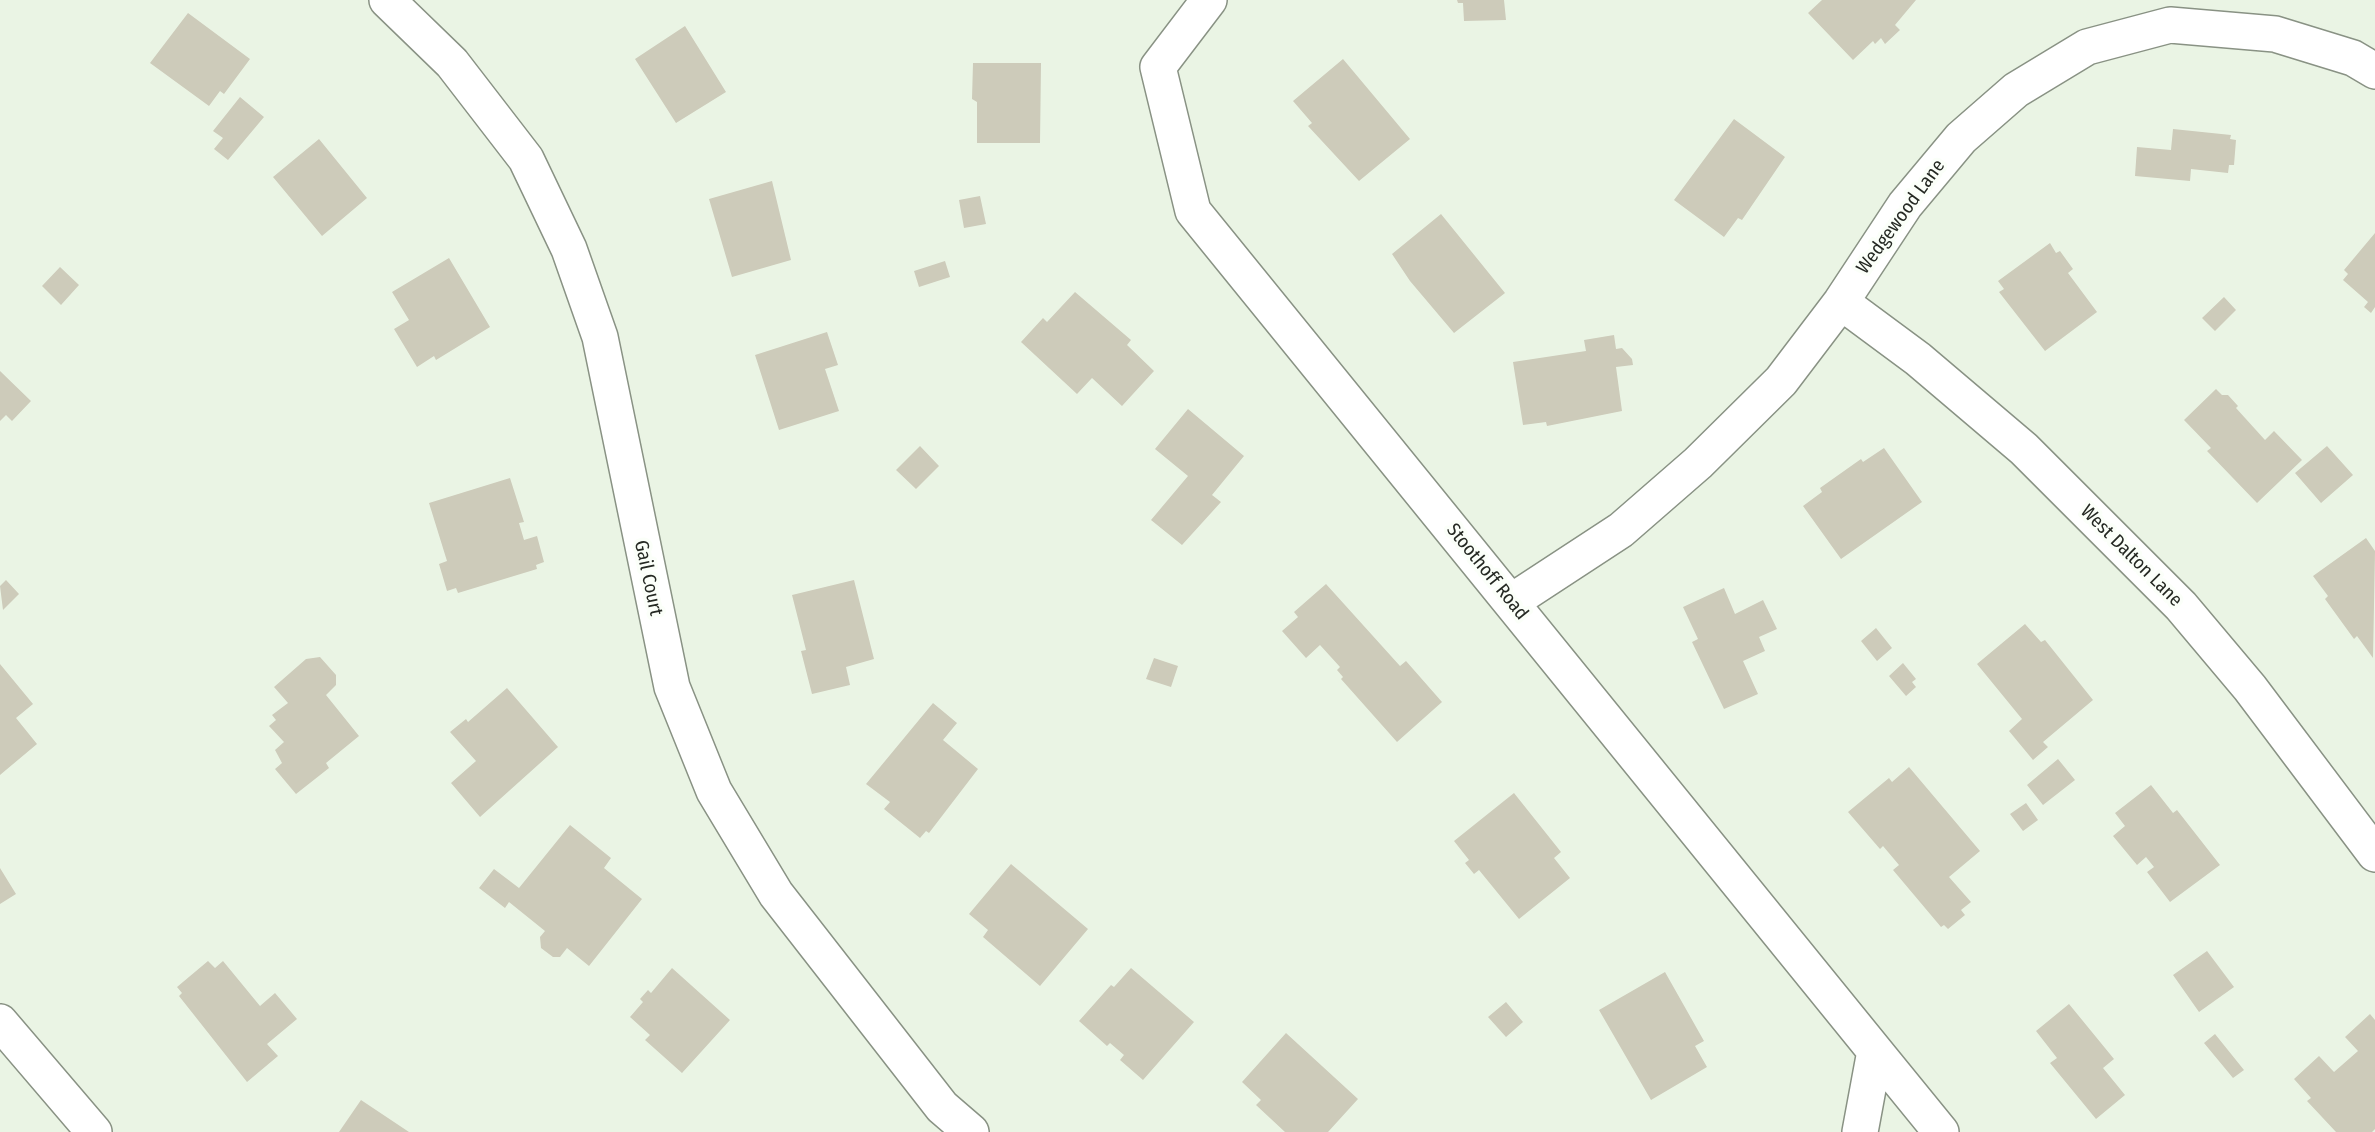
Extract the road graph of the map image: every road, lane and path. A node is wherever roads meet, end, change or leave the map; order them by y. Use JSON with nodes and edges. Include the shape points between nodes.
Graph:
{"nodes":[{"id":1,"x":387,"y":0,"type":"edge"},
{"id":2,"x":1209,"y":0,"type":"edge"},
{"id":3,"x":2375,"y":71,"type":"edge"},
{"id":4,"x":1841,"y":302,"type":"junction"},
{"id":5,"x":1511,"y":602,"type":"junction"},
{"id":6,"x":2375,"y":854,"type":"edge"},
{"id":7,"x":0,"y":1023,"type":"edge"},
{"id":8,"x":1875,"y":1051,"type":"junction"},
{"id":9,"x":94,"y":1132,"type":"edge"},
{"id":10,"x":971,"y":1132,"type":"edge"},
{"id":11,"x":1860,"y":1132,"type":"edge"},
{"id":12,"x":1941,"y":1132,"type":"edge"}],
"edges":[{"from":1,"to":10,"type":"street","name":"Gail Court","via":[[452,63],[526,159],[569,249],[600,337],[672,687],[714,791],[776,894],[942,1107]]},
{"from":2,"to":5,"type":"street","name":"Stoothoff Road","via":[[1158,67],[1193,211]]},
{"from":3,"to":4,"type":"street","name":"Wedgewood Lane","via":[[2353,58],[2275,34],[2183,26],[2170,25],[2087,47],[2016,90],[1961,138],[1905,205]]},
{"from":4,"to":5,"type":"street","name":"Wedgewood Lane","via":[[1781,381],[1698,463],[1621,530]]},
{"from":4,"to":6,"type":"street","name":"West Dalton Lane","via":[[1918,359],[2024,449],[2180,606],[2250,688]]},
{"from":5,"to":8,"type":"street","name":"Stoothoff Road"},
{"from":7,"to":9,"type":"street"},
{"from":8,"to":11,"type":"street"},
{"from":8,"to":12,"type":"street","name":"Stoothoff Road"}]}
